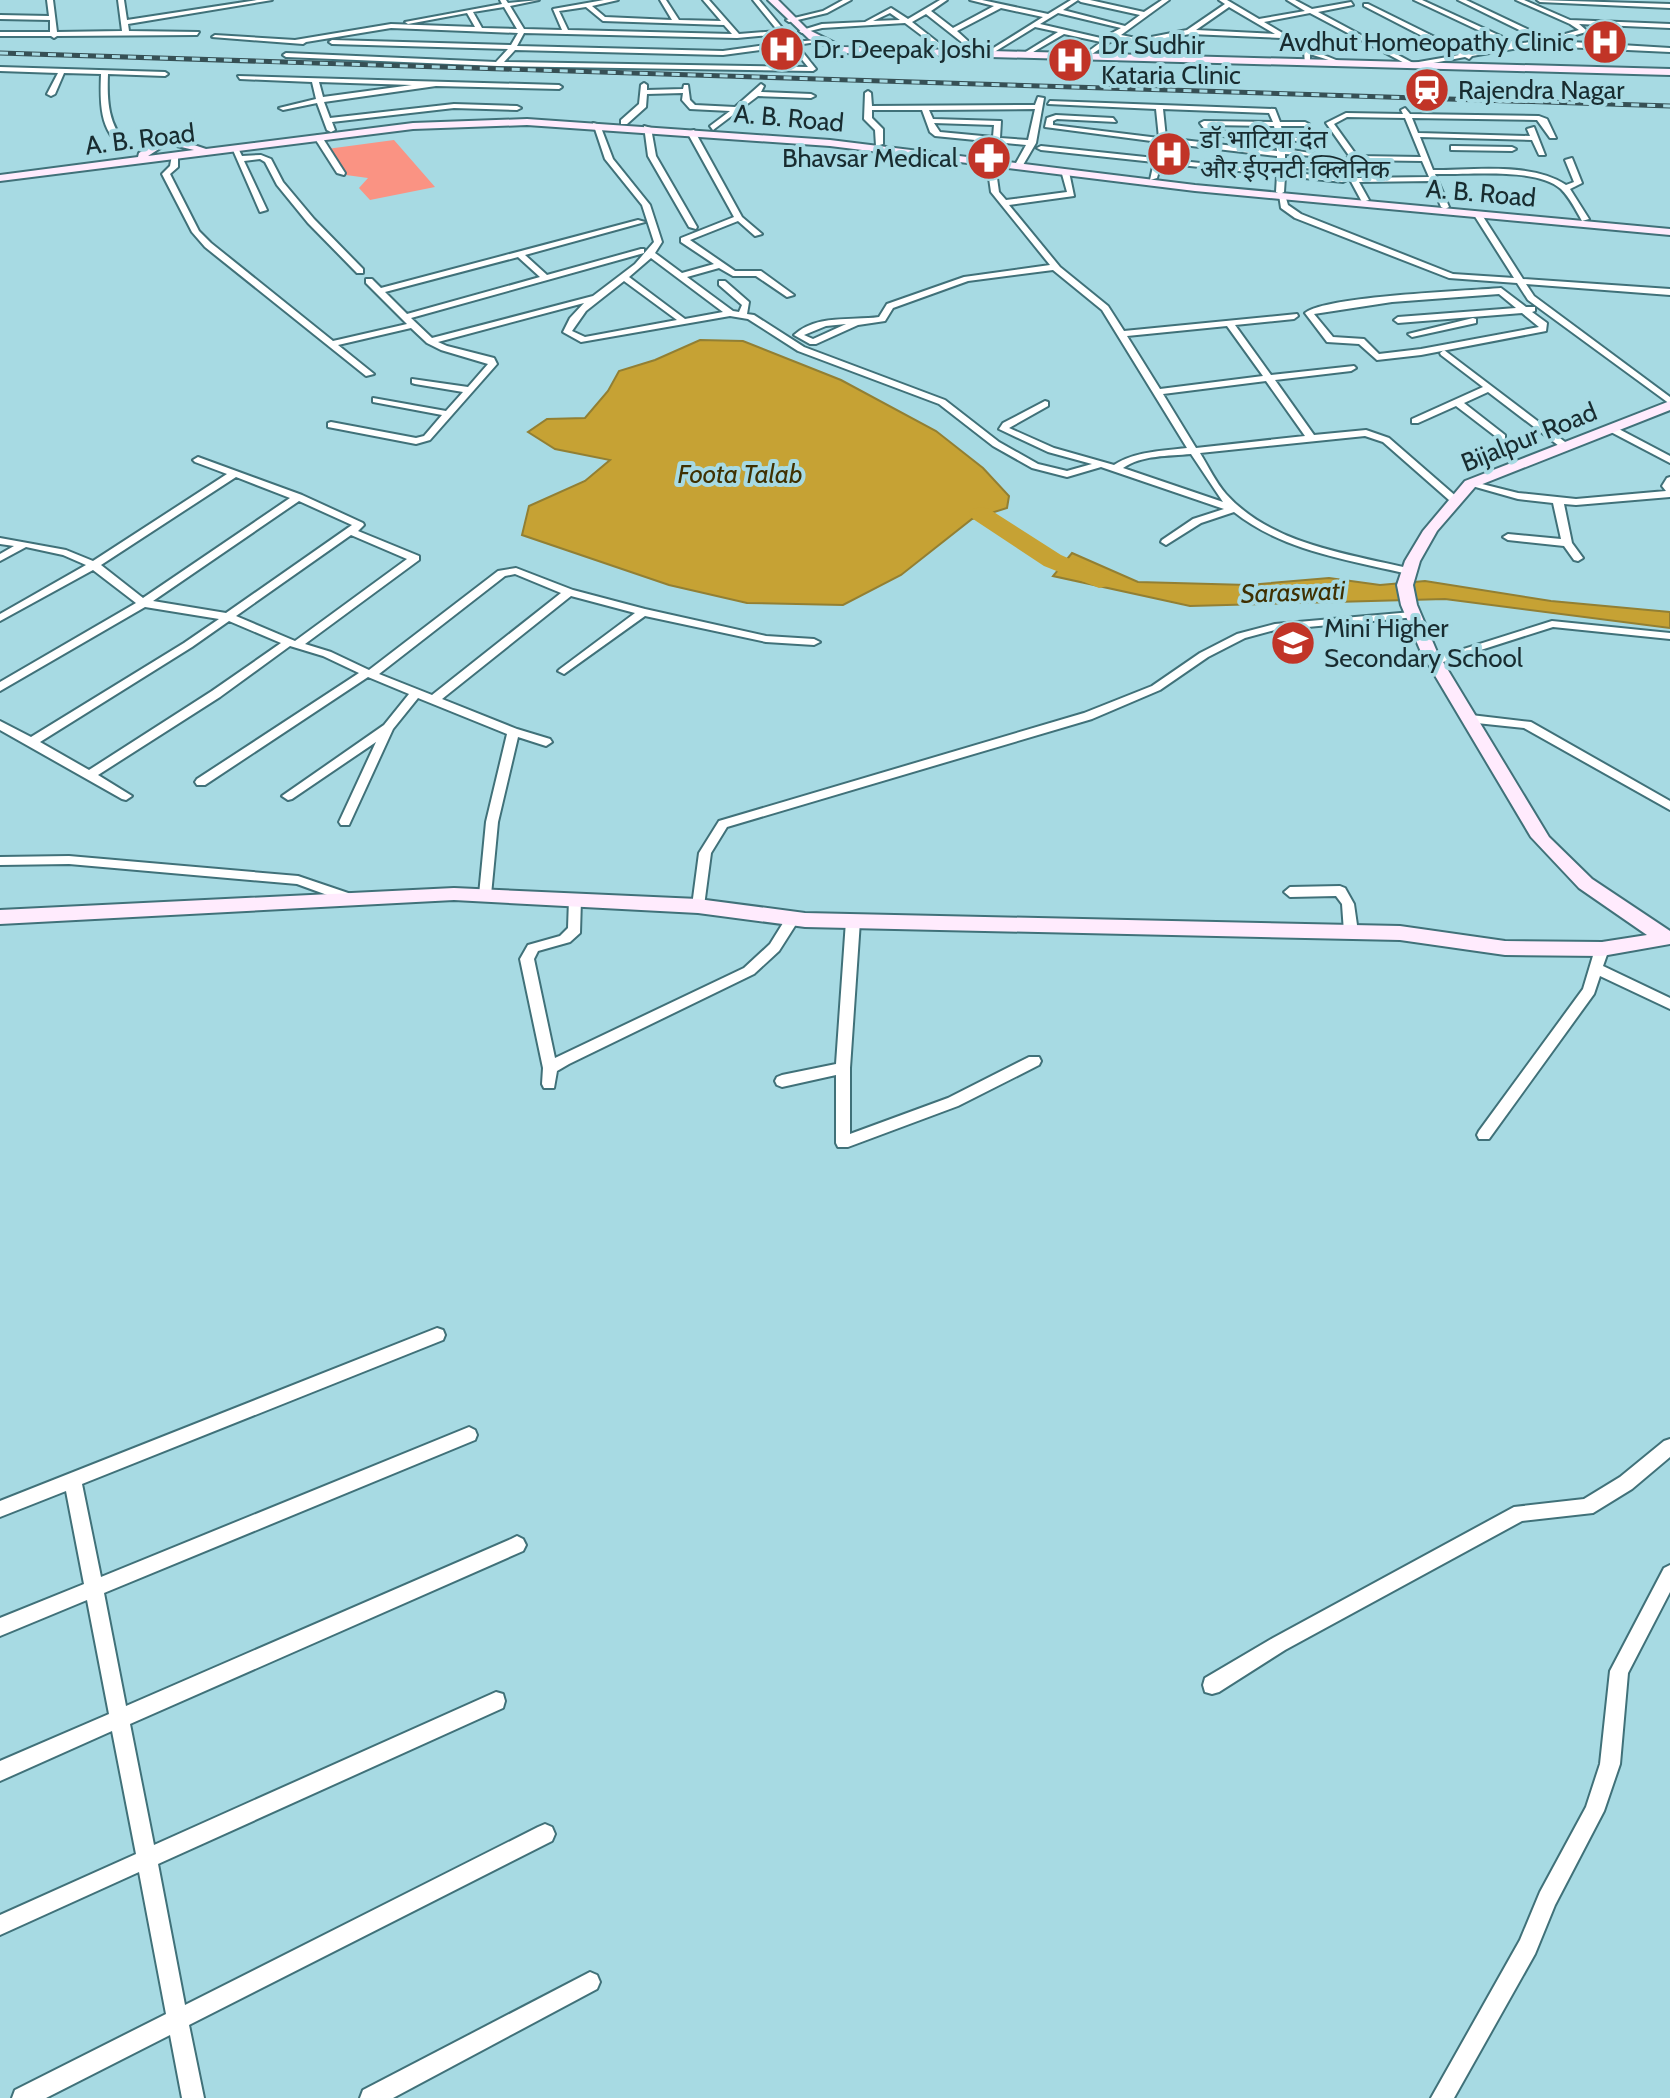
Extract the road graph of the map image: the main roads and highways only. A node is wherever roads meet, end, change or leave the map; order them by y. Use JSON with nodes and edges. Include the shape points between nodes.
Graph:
{"nodes":[{"id":1,"x":773,"y":0,"type":"edge"},
{"id":2,"x":1670,"y":72,"type":"edge"},
{"id":3,"x":201,"y":150,"type":"junction"},
{"id":4,"x":143,"y":158,"type":"junction"},
{"id":5,"x":0,"y":176,"type":"edge"},
{"id":6,"x":1281,"y":194,"type":"junction"},
{"id":7,"x":1670,"y":225,"type":"edge"},
{"id":8,"x":1670,"y":232,"type":"edge"},
{"id":9,"x":1670,"y":403,"type":"edge"},
{"id":10,"x":0,"y":917,"type":"edge"},
{"id":11,"x":1669,"y":938,"type":"edge"}],
"edges":[{"from":1,"to":2,"type":"main road","via":[[814,41],[843,50]]},
{"from":3,"to":4,"type":"main road","name":"A. B. Road"},
{"from":3,"to":4,"type":"main road","via":[[171,136]]},
{"from":3,"to":6,"type":"main road","name":"A. B. Road","via":[[237,154],[318,137],[471,122],[596,125],[830,143],[1066,174]]},
{"from":3,"to":6,"type":"main road","name":"A. B. Road","via":[[329,125],[484,116],[713,128],[879,144]]},
{"from":4,"to":5,"type":"main road","name":"A. B. Road"},
{"from":6,"to":7,"type":"main road","name":"A. B. Road"},
{"from":6,"to":8,"type":"main road","name":"A. B. Road"},
{"from":9,"to":11,"type":"main road","name":"Bijalpur Road","via":[[1470,484],[1453,498],[1406,577],[1411,612],[1436,661],[1543,840],[1586,885]]},
{"from":10,"to":11,"type":"main road","via":[[485,895],[698,906],[853,921],[1400,933],[1505,948],[1602,949]]}]}
